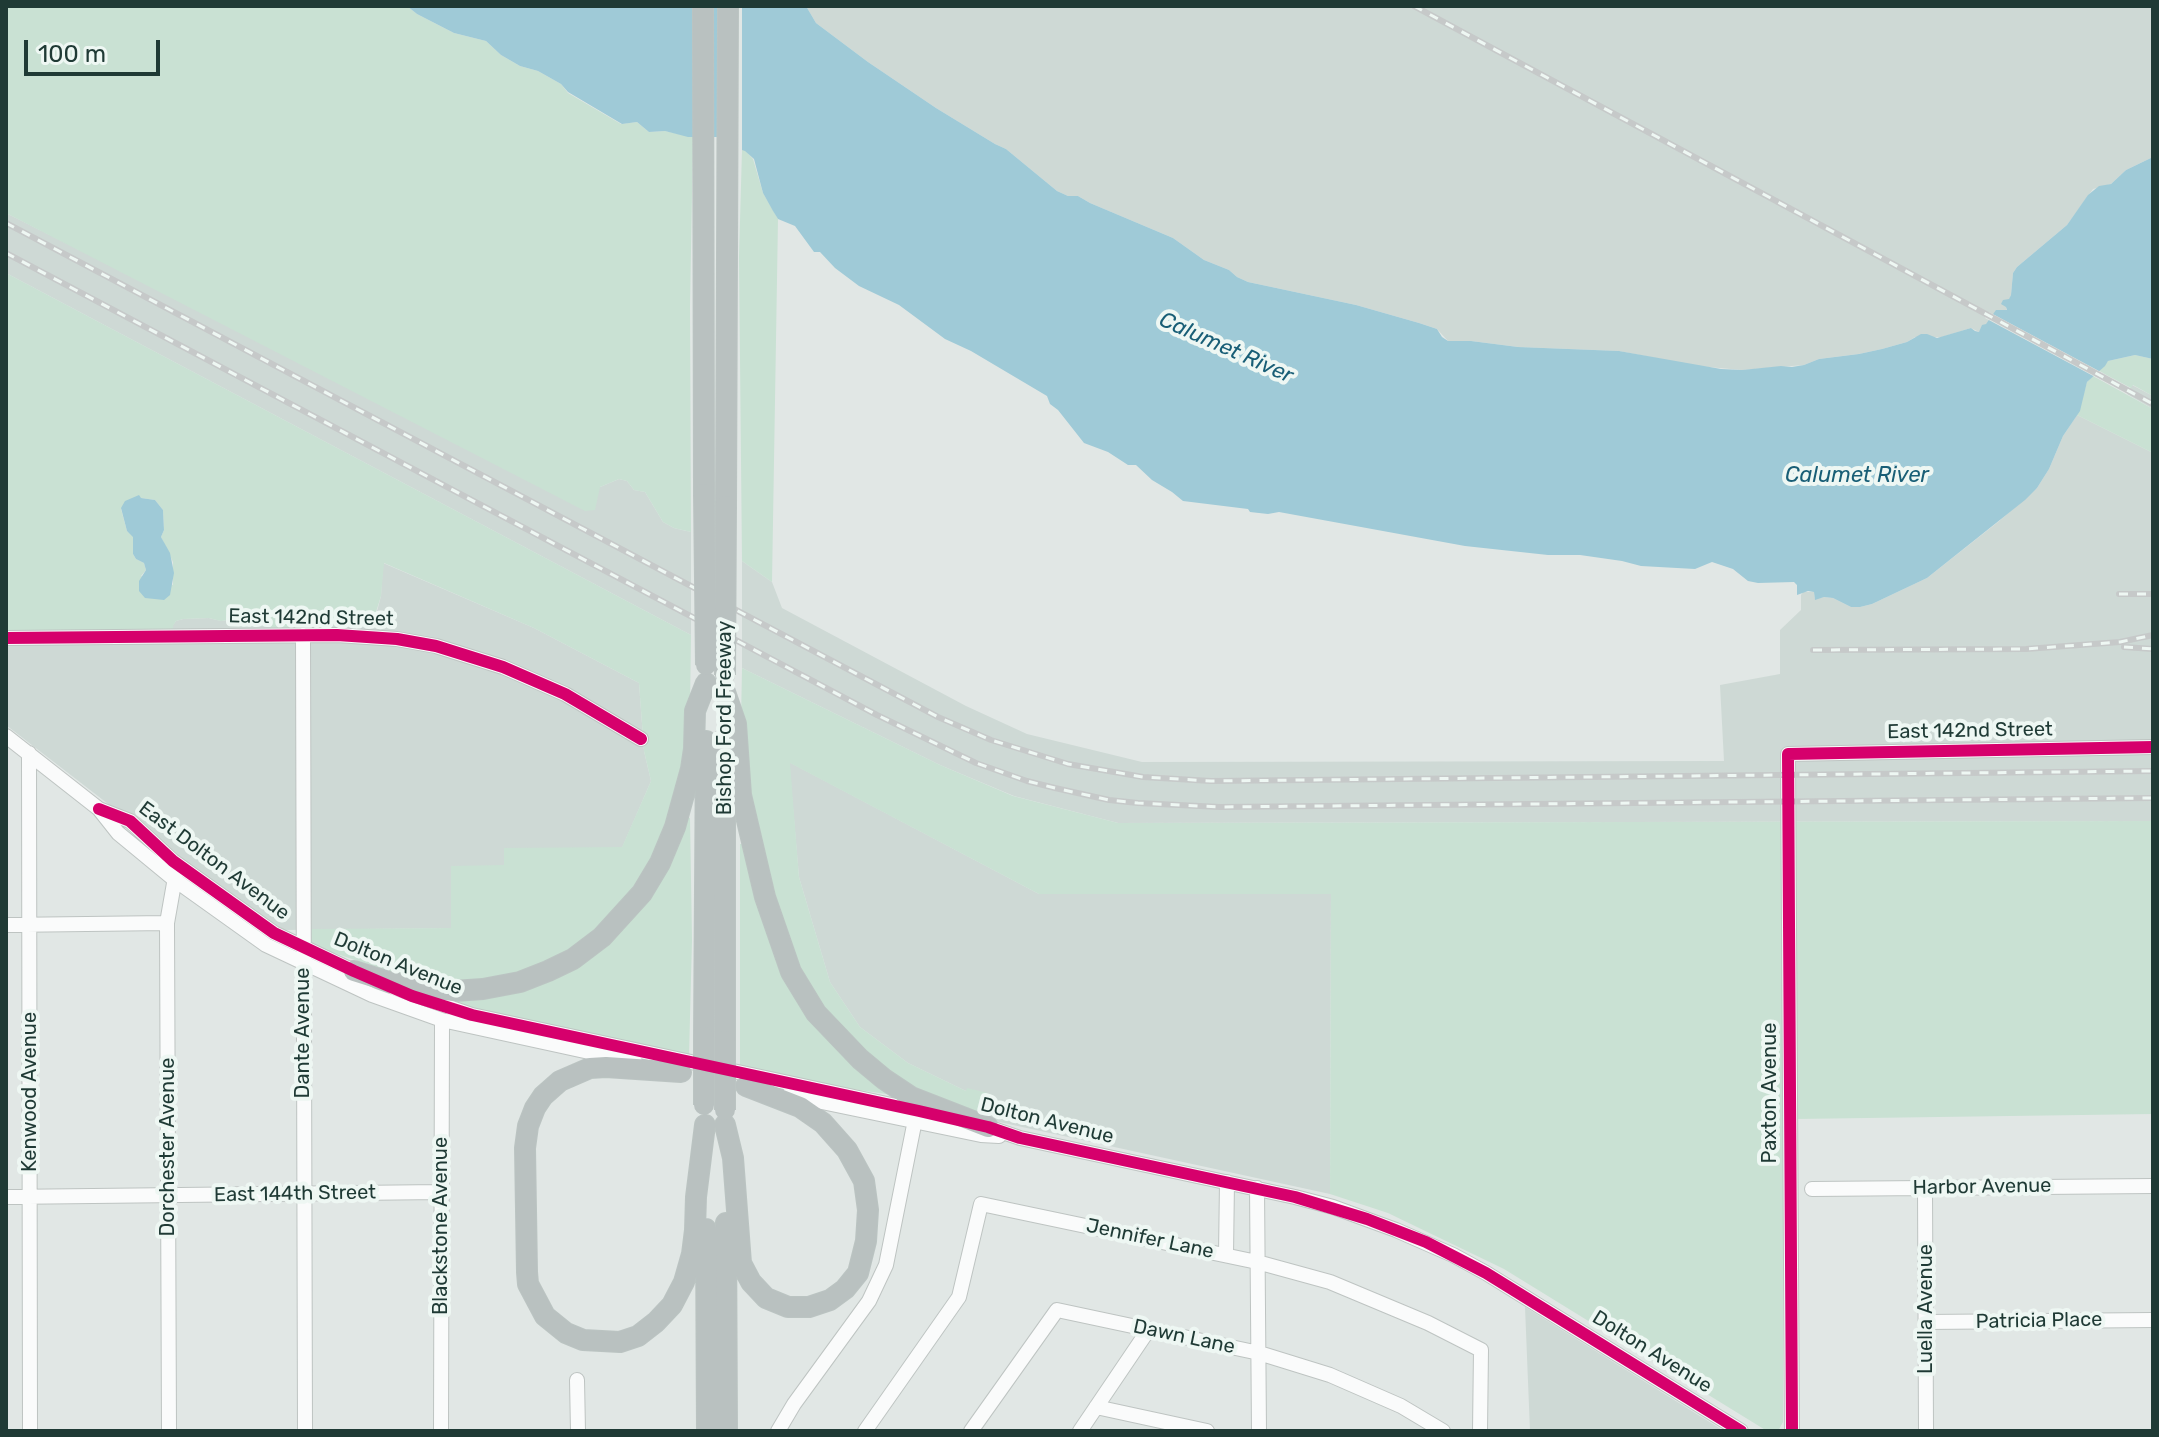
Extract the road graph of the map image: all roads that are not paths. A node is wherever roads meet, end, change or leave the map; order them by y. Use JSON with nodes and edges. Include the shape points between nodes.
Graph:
{"nodes":[{"id":1,"x":703,"y":6,"type":"edge"},
{"id":2,"x":728,"y":6,"type":"edge"},
{"id":3,"x":303,"y":635,"type":"junction"},
{"id":4,"x":6,"y":638,"type":"edge"},
{"id":5,"x":715,"y":679,"type":"junction"},
{"id":6,"x":6,"y":736,"type":"edge"},
{"id":7,"x":641,"y":739,"type":"dead end"},
{"id":8,"x":2153,"y":747,"type":"edge"},
{"id":9,"x":29,"y":753,"type":"junction"},
{"id":10,"x":1788,"y":754,"type":"joint"},
{"id":11,"x":99,"y":809,"type":"junction"},
{"id":12,"x":178,"y":865,"type":"junction"},
{"id":13,"x":175,"y":880,"type":"junction"},
{"id":14,"x":167,"y":923,"type":"junction"},
{"id":15,"x":29,"y":924,"type":"junction"},
{"id":16,"x":6,"y":925,"type":"edge"},
{"id":17,"x":304,"y":954,"type":"junction"},
{"id":18,"x":354,"y":971,"type":"junction"},
{"id":19,"x":442,"y":1020,"type":"junction"},
{"id":20,"x":681,"y":1072,"type":"junction"},
{"id":21,"x":746,"y":1086,"type":"junction"},
{"id":22,"x":715,"y":1116,"type":"junction"},
{"id":23,"x":916,"y":1116,"type":"junction"},
{"id":24,"x":988,"y":1127,"type":"junction"},
{"id":25,"x":1020,"y":1138,"type":"junction"},
{"id":26,"x":1227,"y":1182,"type":"junction"},
{"id":27,"x":2153,"y":1186,"type":"edge"},
{"id":28,"x":1257,"y":1188,"type":"junction"},
{"id":29,"x":1925,"y":1188,"type":"junction"},
{"id":30,"x":1812,"y":1189,"type":"dead end"},
{"id":31,"x":440,"y":1192,"type":"junction"},
{"id":32,"x":305,"y":1194,"type":"junction"},
{"id":33,"x":168,"y":1195,"type":"junction"},
{"id":34,"x":6,"y":1197,"type":"edge"},
{"id":35,"x":30,"y":1197,"type":"junction"},
{"id":36,"x":1226,"y":1255,"type":"junction"},
{"id":37,"x":1257,"y":1262,"type":"junction"},
{"id":38,"x":2153,"y":1320,"type":"edge"},
{"id":39,"x":1926,"y":1322,"type":"junction"},
{"id":40,"x":1149,"y":1329,"type":"junction"},
{"id":41,"x":1259,"y":1353,"type":"junction"},
{"id":42,"x":577,"y":1380,"type":"dead end"},
{"id":43,"x":1096,"y":1407,"type":"junction"},
{"id":44,"x":30,"y":1431,"type":"edge"},
{"id":45,"x":169,"y":1431,"type":"edge"},
{"id":46,"x":305,"y":1431,"type":"edge"},
{"id":47,"x":441,"y":1431,"type":"edge"},
{"id":48,"x":578,"y":1431,"type":"edge"},
{"id":49,"x":707,"y":1431,"type":"edge"},
{"id":50,"x":727,"y":1431,"type":"edge"},
{"id":51,"x":778,"y":1431,"type":"edge"},
{"id":52,"x":865,"y":1431,"type":"edge"},
{"id":53,"x":971,"y":1431,"type":"edge"},
{"id":54,"x":1080,"y":1431,"type":"edge"},
{"id":55,"x":1207,"y":1431,"type":"edge"},
{"id":56,"x":1259,"y":1431,"type":"edge"},
{"id":57,"x":1443,"y":1431,"type":"edge"},
{"id":58,"x":1480,"y":1431,"type":"edge"},
{"id":59,"x":1741,"y":1431,"type":"edge"},
{"id":60,"x":1792,"y":1431,"type":"edge"},
{"id":61,"x":1926,"y":1431,"type":"edge"}],
"edges":[{"from":1,"to":5,"type":"highway","name":"Bishop Ford Freeway","bridge":true,"via":[[704,494]]},
{"from":2,"to":5,"type":"highway","name":"Bishop Ford Freeway","bridge":true,"via":[[726,506]]},
{"from":3,"to":4,"type":"street","name":"East 142nd Street"},
{"from":3,"to":7,"type":"street","name":"East 142nd Street","via":[[387,638],[470,655],[565,694]]},
{"from":3,"to":17,"type":"street","name":"Dante Avenue"},
{"from":5,"to":18,"type":"highway","via":[[695,711],[691,769],[660,863],[642,893],[602,937],[548,971],[483,989],[429,988]]},
{"from":5,"to":22,"type":"highway","name":"Bishop Ford Freeway","bridge":true,"via":[[725,1041]]},
{"from":5,"to":22,"type":"highway","name":"Bishop Ford Freeway","bridge":true,"via":[[704,1037]]},
{"from":5,"to":24,"type":"highway","via":[[736,724],[741,795],[765,897],[791,972],[816,1013],[884,1079],[911,1097]]},
{"from":6,"to":9,"type":"street","name":"East Dolton Avenue"},
{"from":8,"to":10,"type":"street","name":"East 142nd Street"},
{"from":9,"to":11,"type":"street","name":"East Dolton Avenue"},
{"from":9,"to":15,"type":"street","name":"Kenwood Avenue"},
{"from":10,"to":60,"type":"street","name":"Paxton Avenue"},
{"from":11,"to":12,"type":"street","name":"East Dolton Avenue","via":[[130,821]]},
{"from":11,"to":13,"type":"street","name":"East Dolton Avenue","via":[[118,833]]},
{"from":12,"to":13,"type":"street","name":"Dorchester Avenue"},
{"from":12,"to":17,"type":"street","name":"East Dolton Avenue"},
{"from":13,"to":14,"type":"street","name":"Dorchester Avenue"},
{"from":13,"to":17,"type":"street","name":"East Dolton Avenue","via":[[266,945]]},
{"from":14,"to":15,"type":"street"},
{"from":14,"to":33,"type":"street","name":"Dorchester Avenue"},
{"from":15,"to":16,"type":"street"},
{"from":15,"to":35,"type":"street","name":"Kenwood Avenue"},
{"from":17,"to":18,"type":"street","name":"Dolton Avenue"},
{"from":17,"to":19,"type":"street","name":"Dolton Avenue","via":[[372,995]]},
{"from":17,"to":32,"type":"street","name":"Dante Avenue"},
{"from":18,"to":23,"type":"street","name":"Dolton Avenue","via":[[472,1015]]},
{"from":19,"to":20,"type":"street","name":"Dolton Avenue"},
{"from":19,"to":31,"type":"street","name":"Blackstone Avenue"},
{"from":20,"to":21,"type":"street","name":"Dolton Avenue"},
{"from":20,"to":22,"type":"highway","via":[[590,1068],[560,1081],[535,1108],[525,1148],[528,1284],[545,1316],[566,1333],[583,1340],[620,1342],[638,1336],[672,1305],[692,1254],[696,1197]]},
{"from":21,"to":22,"type":"highway","via":[[800,1107],[823,1123],[847,1150],[864,1181],[866,1241],[858,1273],[830,1300],[788,1307],[766,1298],[751,1282],[741,1263],[733,1158]]},
{"from":21,"to":23,"type":"street","name":"Dolton Avenue"},
{"from":22,"to":49,"type":"highway","name":"Bishop Ford Freeway"},
{"from":22,"to":50,"type":"highway","name":"Bishop Ford Freeway"},
{"from":23,"to":24,"type":"street","name":"Dolton Avenue"},
{"from":23,"to":25,"type":"street","name":"Dolton Avenue","via":[[981,1135]]},
{"from":23,"to":51,"type":"street","via":[[886,1265],[869,1301]]},
{"from":24,"to":25,"type":"street","name":"Dolton Avenue"},
{"from":25,"to":26,"type":"street","name":"Dolton Avenue"},
{"from":26,"to":28,"type":"street","name":"Dolton Avenue"},
{"from":26,"to":36,"type":"street"},
{"from":27,"to":29,"type":"street","name":"Harbor Avenue"},
{"from":28,"to":37,"type":"street"},
{"from":28,"to":59,"type":"street","name":"Dolton Avenue","via":[[1333,1207],[1453,1255]]},
{"from":29,"to":30,"type":"street","name":"Harbor Avenue"},
{"from":29,"to":39,"type":"street","name":"Luella Avenue"},
{"from":31,"to":32,"type":"street","name":"East 144th Street"},
{"from":31,"to":47,"type":"street","name":"Blackstone Avenue"},
{"from":32,"to":33,"type":"street","name":"East 144th Street"},
{"from":32,"to":46,"type":"street","name":"Dante Avenue"},
{"from":33,"to":35,"type":"street","name":"East 144th Street"},
{"from":33,"to":45,"type":"street","name":"Dorchester Avenue"},
{"from":34,"to":35,"type":"street","name":"East 144th Street"},
{"from":35,"to":44,"type":"street","name":"Kenwood Avenue"},
{"from":36,"to":37,"type":"street","name":"Jennifer Lane"},
{"from":36,"to":52,"type":"street","name":"Jennifer Lane","via":[[981,1204],[959,1297]]},
{"from":37,"to":41,"type":"street"},
{"from":37,"to":58,"type":"street","name":"Jennifer Lane","via":[[1330,1282],[1481,1350]]},
{"from":38,"to":39,"type":"street","name":"Patricia Place"},
{"from":39,"to":61,"type":"street","name":"Luella Avenue"},
{"from":40,"to":41,"type":"street","name":"Dawn Lane"},
{"from":40,"to":43,"type":"street"},
{"from":40,"to":53,"type":"street","name":"Dawn Lane","via":[[1057,1310]]},
{"from":41,"to":56,"type":"street"},
{"from":41,"to":57,"type":"street","name":"Dawn Lane","via":[[1330,1375]]},
{"from":42,"to":48,"type":"street"},
{"from":43,"to":54,"type":"street"},
{"from":43,"to":55,"type":"street"}]}
